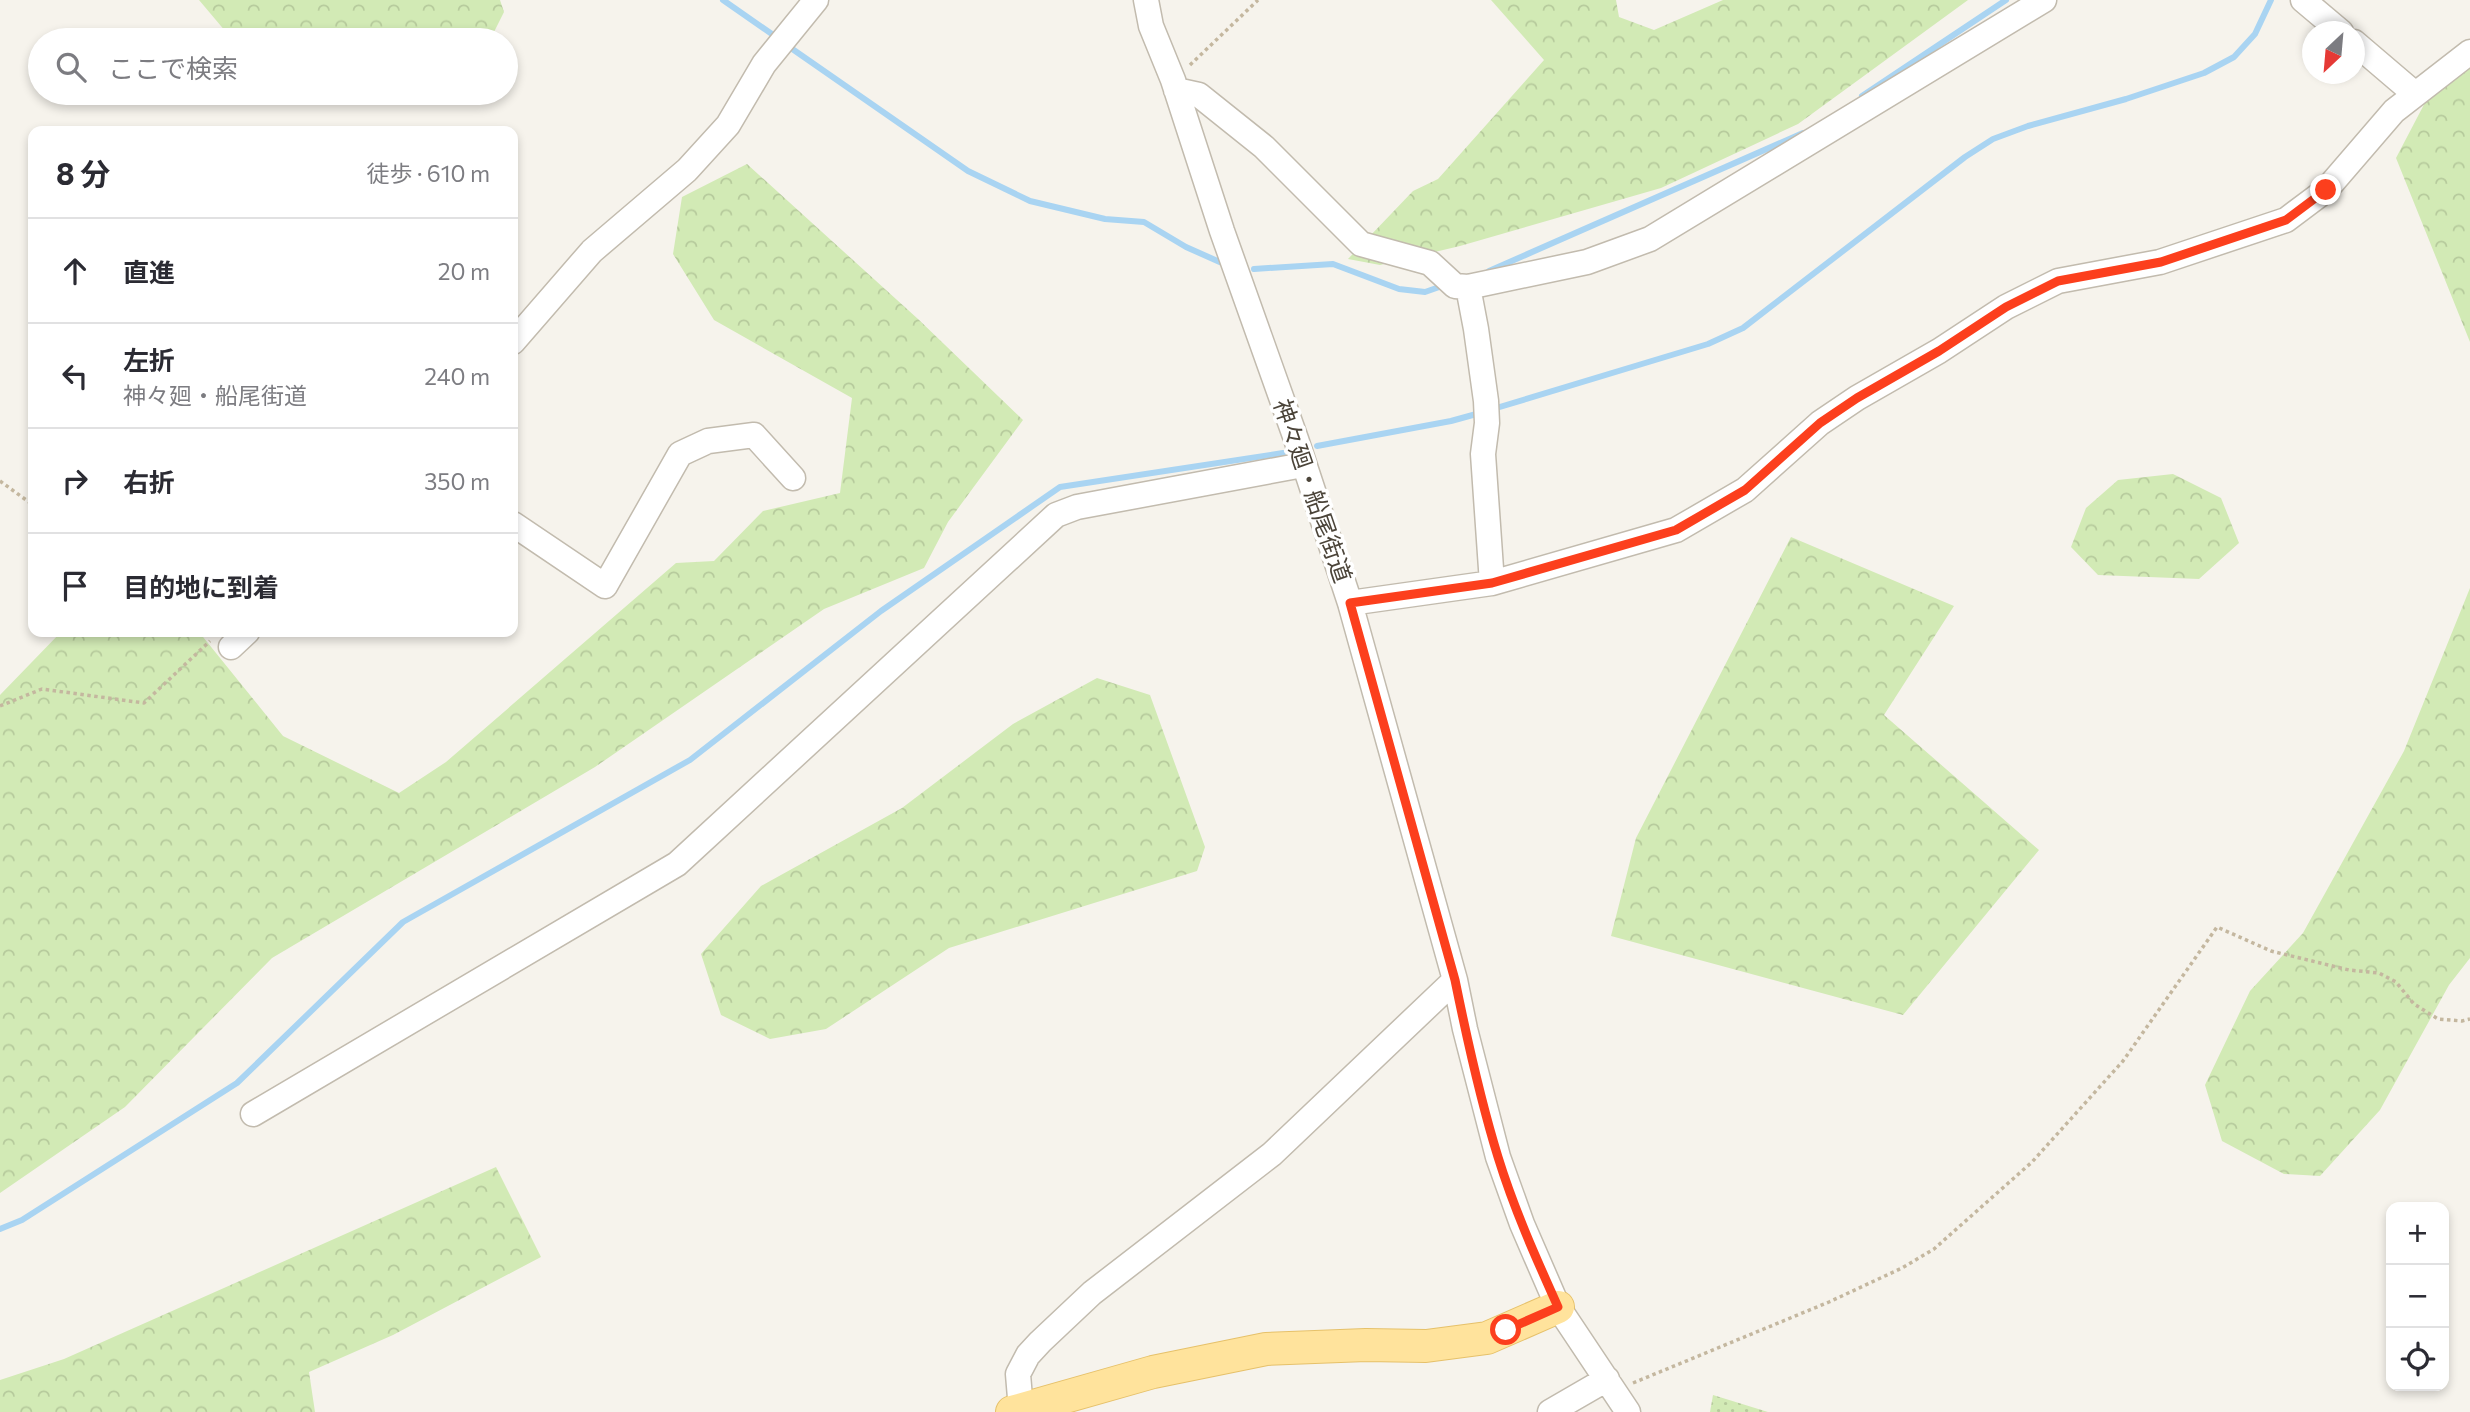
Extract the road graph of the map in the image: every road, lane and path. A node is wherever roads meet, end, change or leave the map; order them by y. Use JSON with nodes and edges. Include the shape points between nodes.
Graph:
{"nodes":[{"id":1,"x":816,"y":0,"type":"edge"},
{"id":2,"x":1146,"y":0,"type":"edge"},
{"id":3,"x":1258,"y":0,"type":"edge"},
{"id":4,"x":2044,"y":0,"type":"edge"},
{"id":5,"x":2303,"y":0,"type":"edge"},
{"id":6,"x":2328,"y":21,"type":"edge"},
{"id":7,"x":2365,"y":51,"type":"edge"},
{"id":8,"x":2470,"y":52,"type":"edge"},
{"id":9,"x":1174,"y":85,"type":"junction"},
{"id":10,"x":2415,"y":94,"type":"junction"},
{"id":11,"x":1454,"y":282,"type":"junction"},
{"id":12,"x":518,"y":336,"type":"edge"},
{"id":13,"x":1301,"y":456,"type":"junction"},
{"id":14,"x":793,"y":478,"type":"dead end"},
{"id":15,"x":0,"y":481,"type":"edge"},
{"id":16,"x":28,"y":501,"type":"edge"},
{"id":17,"x":518,"y":527,"type":"edge"},
{"id":18,"x":1492,"y":583,"type":"junction"},
{"id":19,"x":1350,"y":603,"type":"junction"},
{"id":20,"x":231,"y":638,"type":"edge"},
{"id":21,"x":0,"y":706,"type":"edge"},
{"id":22,"x":1455,"y":980,"type":"junction"},
{"id":23,"x":2470,"y":1019,"type":"edge"},
{"id":24,"x":253,"y":1114,"type":"dead end"},
{"id":25,"x":1558,"y":1307,"type":"junction"},
{"id":26,"x":1617,"y":1394,"type":"edge"},
{"id":27,"x":1016,"y":1411,"type":"edge"},
{"id":28,"x":1550,"y":1412,"type":"edge"}],
"edges":[{"from":1,"to":12,"type":"street","via":[[765,64],[728,125],[687,170],[592,251]]},
{"from":2,"to":9,"type":"street","name":"神々廻・船尾街道"},
{"from":3,"to":9,"type":"path"},
{"from":4,"to":11,"type":"street","via":[[1650,239],[1587,262]]},
{"from":5,"to":6,"type":"street"},
{"from":7,"to":10,"type":"street"},
{"from":8,"to":10,"type":"street"},
{"from":9,"to":11,"type":"street","via":[[1199,95],[1264,146],[1361,244],[1430,263]]},
{"from":9,"to":13,"type":"street","name":"神々廻・船尾街道"},
{"from":10,"to":18,"type":"street","via":[[2394,111],[2326,190],[2286,220],[2161,262],[2058,281],[2006,307],[1857,398],[1820,423],[1745,490],[1676,530]]},
{"from":11,"to":18,"type":"street","via":[[1476,329],[1486,401],[1483,454]]},
{"from":13,"to":19,"type":"street","name":"神々廻・船尾街道"},
{"from":13,"to":24,"type":"street","via":[[1056,515],[677,864]]},
{"from":14,"to":17,"type":"street","via":[[754,435],[708,441],[680,454],[605,586]]},
{"from":15,"to":16,"type":"path"},
{"from":18,"to":19,"type":"street"},
{"from":19,"to":22,"type":"street","name":"神々廻・船尾街道"},
{"from":20,"to":21,"type":"path","via":[[144,703],[43,689]]},
{"from":22,"to":25,"type":"street","name":"神々廻・船尾街道","via":[[1498,1157]]},
{"from":22,"to":27,"type":"street","via":[[1272,1154],[1092,1293],[1041,1342],[1018,1374]]},
{"from":23,"to":26,"type":"path","via":[[2438,1018],[2379,973],[2271,951],[2217,928],[2123,1061],[2032,1161],[1934,1249],[1829,1302],[1644,1378]]},
{"from":25,"to":26,"type":"street","name":"神々廻・船尾街道"},
{"from":25,"to":27,"type":"main road","via":[[1487,1338],[1426,1346],[1266,1349],[1153,1372]]},
{"from":26,"to":28,"type":"street"}]}
